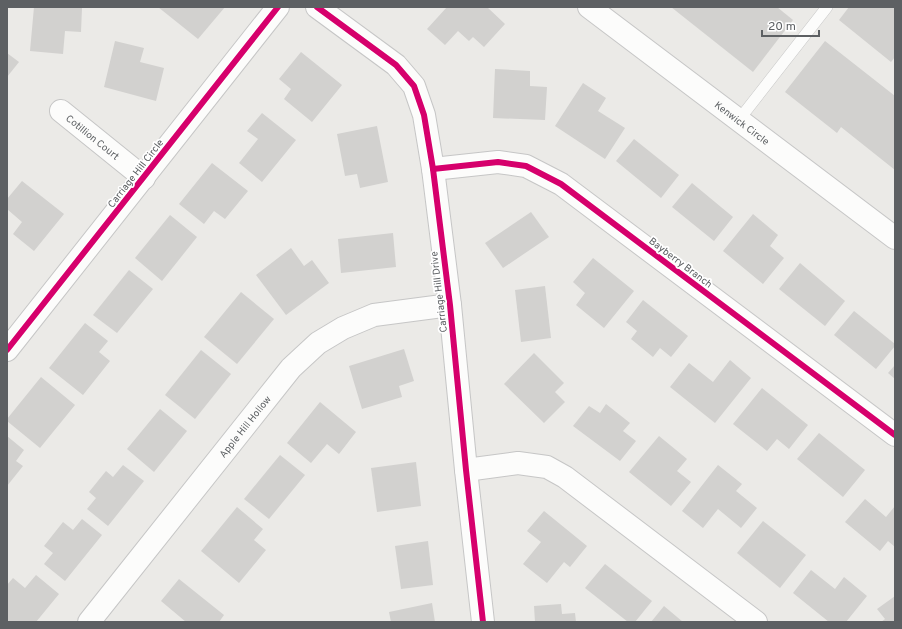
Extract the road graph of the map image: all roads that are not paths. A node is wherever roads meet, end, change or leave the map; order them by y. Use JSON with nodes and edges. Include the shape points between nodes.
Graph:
{"nodes":[{"id":1,"x":278,"y":7,"type":"edge"},
{"id":2,"x":317,"y":7,"type":"edge"},
{"id":3,"x":589,"y":7,"type":"edge"},
{"id":4,"x":827,"y":7,"type":"edge"},
{"id":5,"x":61,"y":111,"type":"dead end"},
{"id":6,"x":738,"y":121,"type":"junction"},
{"id":7,"x":433,"y":169,"type":"junction"},
{"id":8,"x":144,"y":178,"type":"junction"},
{"id":9,"x":895,"y":238,"type":"edge"},
{"id":10,"x":450,"y":305,"type":"junction"},
{"id":11,"x":7,"y":350,"type":"edge"},
{"id":12,"x":895,"y":435,"type":"edge"},
{"id":13,"x":466,"y":470,"type":"junction"},
{"id":14,"x":97,"y":619,"type":"edge"},
{"id":15,"x":483,"y":622,"type":"edge"},
{"id":16,"x":756,"y":622,"type":"edge"}],
"edges":[{"from":1,"to":8,"type":"street","name":"Carriage Hill Circle"},
{"from":2,"to":7,"type":"street","name":"Carriage Hill Drive","via":[[396,65],[414,86],[424,115]]},
{"from":3,"to":6,"type":"street","name":"Kenwick Circle"},
{"from":4,"to":6,"type":"lane"},
{"from":5,"to":8,"type":"street","name":"Cotillion Court"},
{"from":6,"to":9,"type":"street","name":"Kenwick Circle"},
{"from":7,"to":10,"type":"street","name":"Carriage Hill Drive"},
{"from":7,"to":12,"type":"street","name":"Bayberry Branch","via":[[498,162],[526,166],[561,184]]},
{"from":8,"to":11,"type":"street","name":"Carriage Hill Circle"},
{"from":10,"to":13,"type":"street","name":"Carriage Hill Drive"},
{"from":10,"to":14,"type":"street","name":"Apple Hill Hollow","via":[[374,315],[343,328],[318,343],[291,368]]},
{"from":13,"to":15,"type":"street","name":"Carriage Hill Drive"},
{"from":13,"to":16,"type":"street","via":[[518,463],[546,467],[565,478]]}]}
